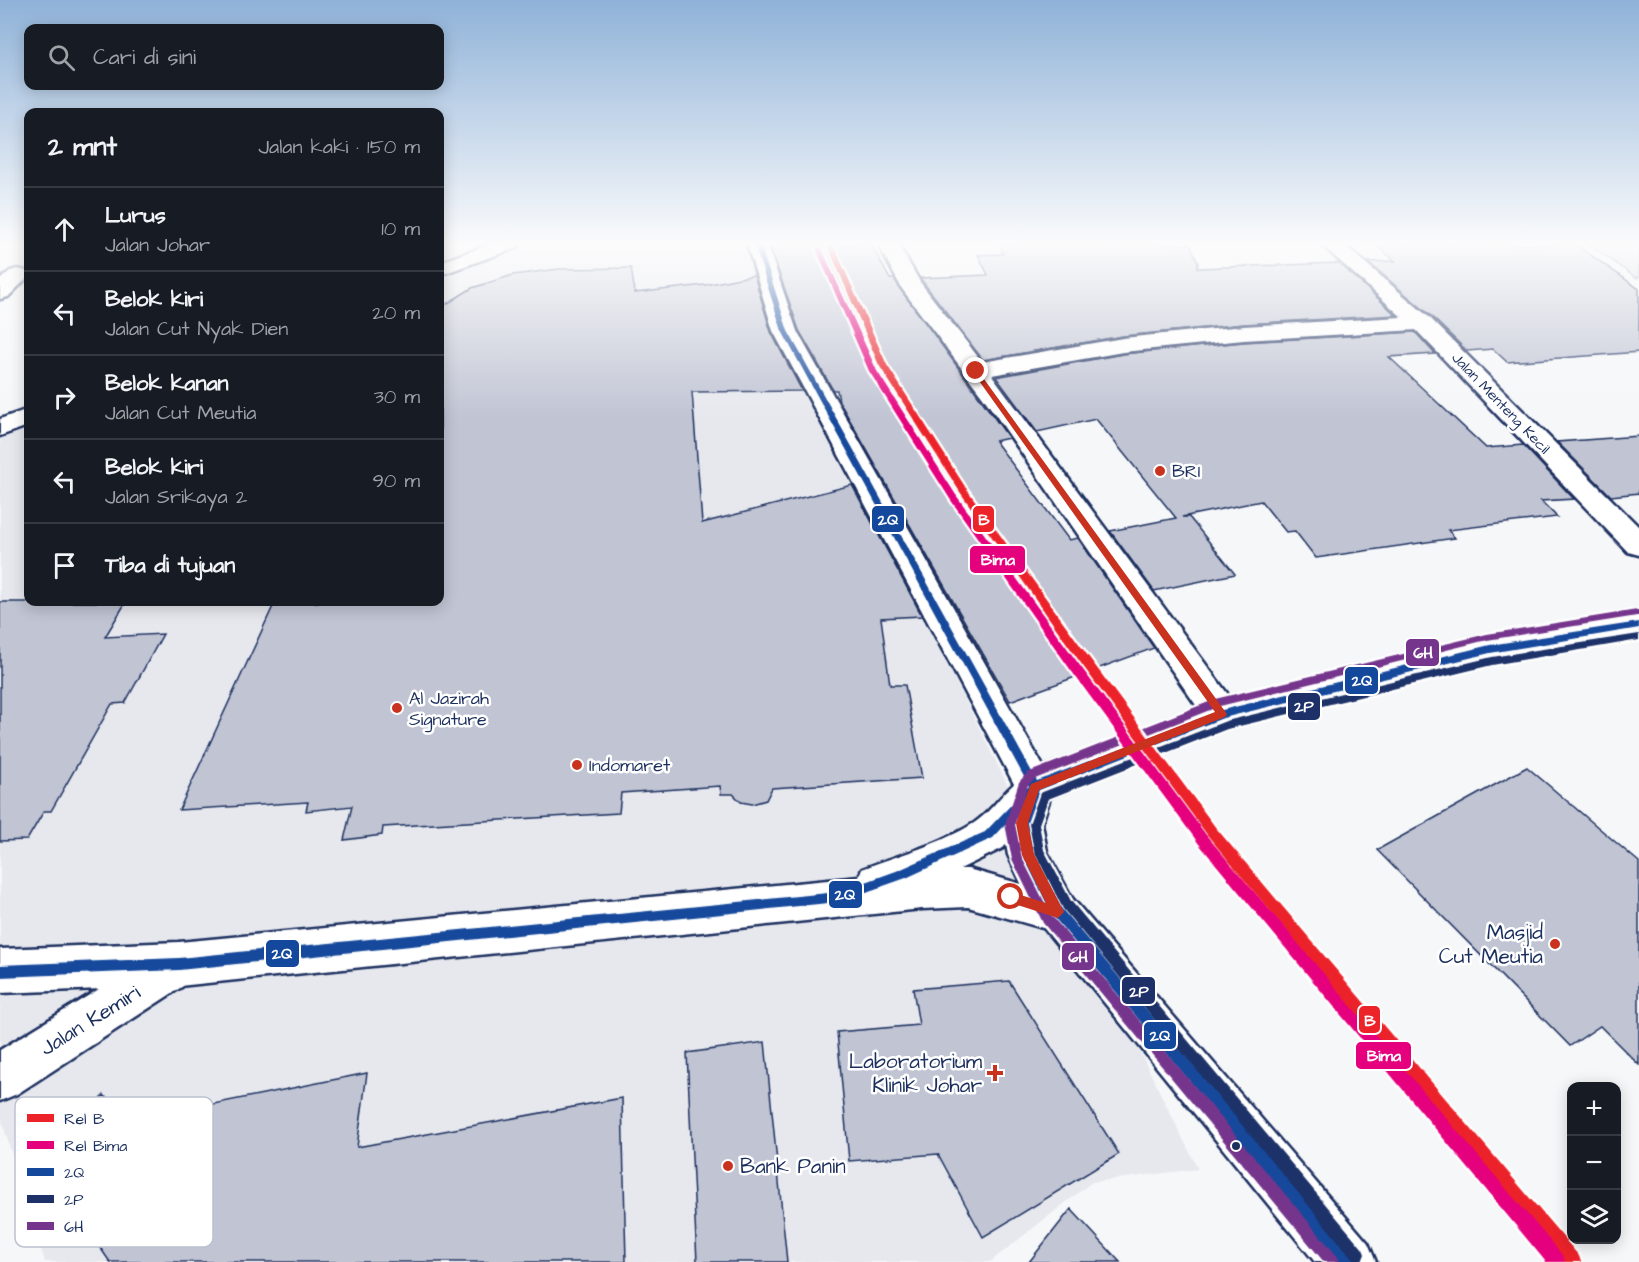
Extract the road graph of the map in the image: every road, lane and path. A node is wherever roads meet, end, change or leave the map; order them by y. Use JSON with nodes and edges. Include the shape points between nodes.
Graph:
{"nodes":[{"id":1,"x":776,"y":303,"type":"edge"},
{"id":2,"x":924,"y":303,"type":"edge"},
{"id":3,"x":1399,"y":303,"type":"edge"},
{"id":4,"x":1422,"y":323,"type":"junction"},
{"id":5,"x":976,"y":371,"type":"junction"},
{"id":6,"x":24,"y":419,"type":"edge"},
{"id":7,"x":0,"y":428,"type":"edge"},
{"id":8,"x":1639,"y":545,"type":"edge"},
{"id":9,"x":1639,"y":625,"type":"edge"},
{"id":10,"x":1222,"y":714,"type":"junction"},
{"id":11,"x":1035,"y":787,"type":"junction"},
{"id":12,"x":838,"y":897,"type":"junction"},
{"id":13,"x":1058,"y":912,"type":"junction"},
{"id":14,"x":179,"y":964,"type":"junction"},
{"id":15,"x":0,"y":970,"type":"edge"},
{"id":16,"x":0,"y":1077,"type":"edge"},
{"id":17,"x":1349,"y":1262,"type":"edge"}],
"edges":[{"from":1,"to":11,"type":"street","via":[[785,331]]},
{"from":2,"to":5,"type":"street"},
{"from":3,"to":4,"type":"street","name":"Jalan Menteng Kecil"},
{"from":4,"to":5,"type":"street","via":[[1244,333],[1123,345]]},
{"from":4,"to":8,"type":"street","name":"Jalan Menteng Kecil"},
{"from":5,"to":10,"type":"street"},
{"from":6,"to":7,"type":"street"},
{"from":9,"to":10,"type":"street","via":[[1490,650]]},
{"from":10,"to":11,"type":"street"},
{"from":11,"to":12,"type":"street","via":[[989,836]]},
{"from":11,"to":13,"type":"street","via":[[1022,823],[1028,855]]},
{"from":12,"to":13,"type":"street","via":[[968,888]]},
{"from":12,"to":14,"type":"street"},
{"from":13,"to":17,"type":"street"},
{"from":14,"to":15,"type":"street"},
{"from":14,"to":16,"type":"street","name":"Jalan Kemiri"}]}
